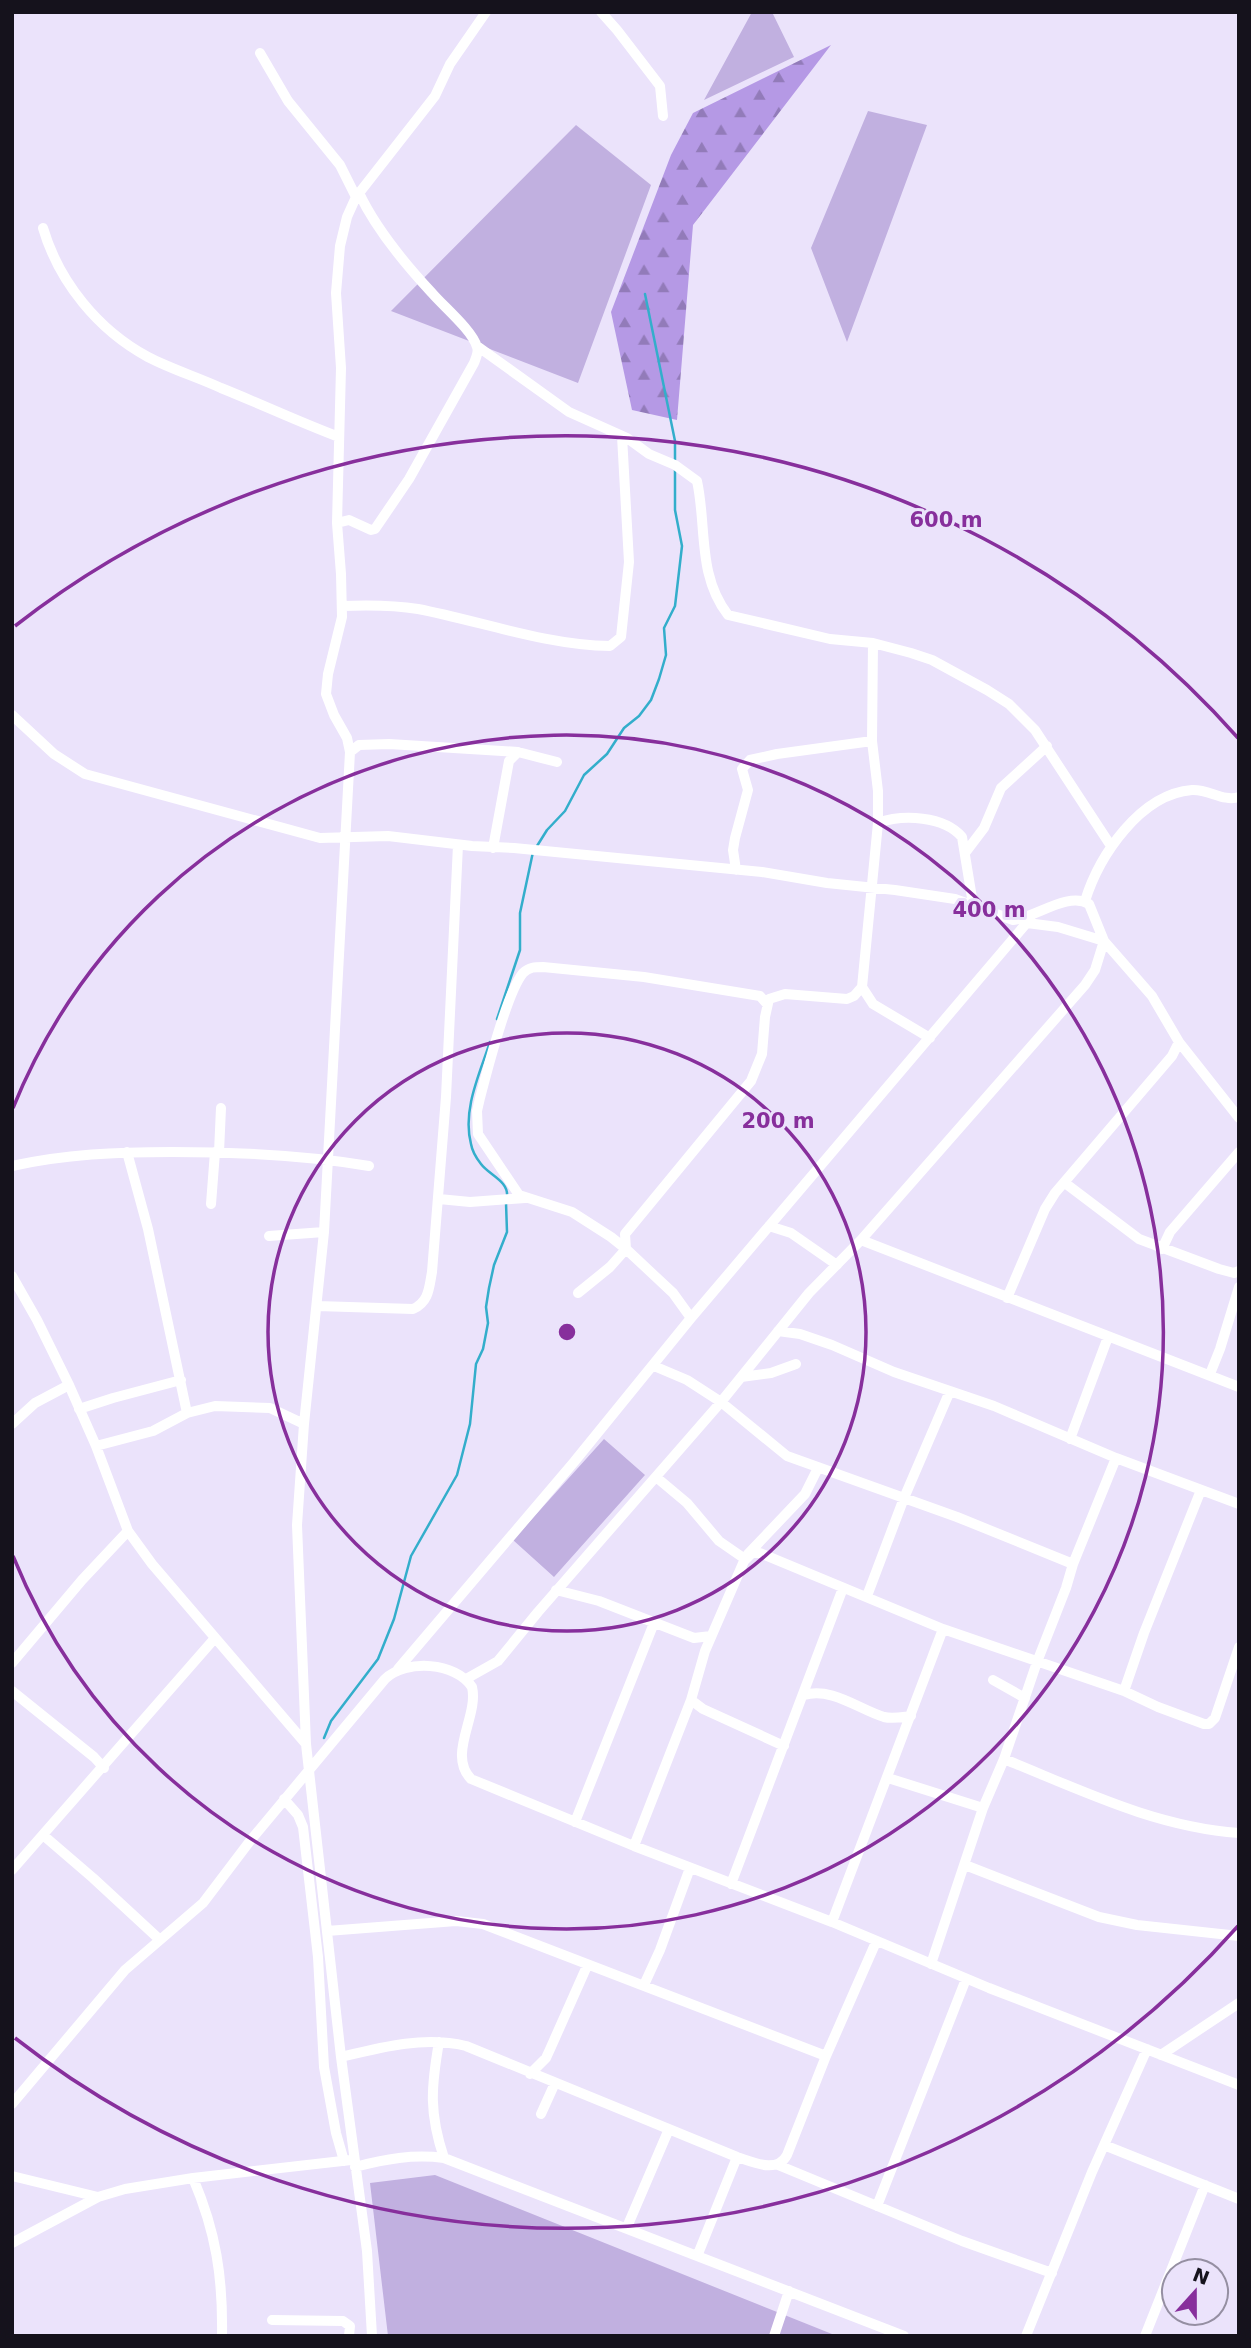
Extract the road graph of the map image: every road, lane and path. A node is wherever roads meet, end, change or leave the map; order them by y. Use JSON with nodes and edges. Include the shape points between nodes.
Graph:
{"nodes":[{"id":1,"x":486,"y":12,"type":"edge"},
{"id":2,"x":601,"y":12,"type":"edge"},
{"id":3,"x":260,"y":52,"type":"dead end"},
{"id":4,"x":663,"y":116,"type":"dead end"},
{"id":5,"x":357,"y":195,"type":"junction"},
{"id":6,"x":43,"y":228,"type":"dead end"},
{"id":7,"x":477,"y":346,"type":"junction"},
{"id":8,"x":622,"y":436,"type":"junction"},
{"id":9,"x":340,"y":437,"type":"junction"},
{"id":10,"x":337,"y":523,"type":"junction"},
{"id":11,"x":342,"y":606,"type":"junction"},
{"id":12,"x":873,"y":643,"type":"junction"},
{"id":13,"x":12,"y":715,"type":"edge"},
{"id":14,"x":872,"y":741,"type":"junction"},
{"id":15,"x":1047,"y":746,"type":"junction"},
{"id":16,"x":349,"y":752,"type":"junction"},
{"id":17,"x":518,"y":752,"type":"junction"},
{"id":18,"x":557,"y":762,"type":"dead end"},
{"id":19,"x":1239,"y":797,"type":"edge"},
{"id":20,"x":878,"y":823,"type":"junction"},
{"id":21,"x":345,"y":837,"type":"junction"},
{"id":22,"x":458,"y":845,"type":"junction"},
{"id":23,"x":1111,"y":846,"type":"junction"},
{"id":24,"x":493,"y":848,"type":"junction"},
{"id":25,"x":965,"y":853,"type":"junction"},
{"id":26,"x":736,"y":870,"type":"junction"},
{"id":27,"x":872,"y":889,"type":"junction"},
{"id":28,"x":1085,"y":901,"type":"junction"},
{"id":29,"x":973,"y":904,"type":"junction"},
{"id":30,"x":1003,"y":917,"type":"junction"},
{"id":31,"x":1030,"y":918,"type":"junction"},
{"id":32,"x":1013,"y":939,"type":"junction"},
{"id":33,"x":1104,"y":941,"type":"junction"},
{"id":34,"x":862,"y":987,"type":"junction"},
{"id":35,"x":767,"y":1004,"type":"junction"},
{"id":36,"x":930,"y":1038,"type":"junction"},
{"id":37,"x":1179,"y":1042,"type":"junction"},
{"id":38,"x":221,"y":1108,"type":"dead end"},
{"id":39,"x":1239,"y":1118,"type":"edge"},
{"id":40,"x":127,"y":1152,"type":"junction"},
{"id":41,"x":217,"y":1152,"type":"junction"},
{"id":42,"x":1239,"y":1152,"type":"edge"},
{"id":43,"x":326,"y":1159,"type":"junction"},
{"id":44,"x":12,"y":1166,"type":"edge"},
{"id":45,"x":369,"y":1166,"type":"dead end"},
{"id":46,"x":1065,"y":1183,"type":"junction"},
{"id":47,"x":526,"y":1198,"type":"junction"},
{"id":48,"x":439,"y":1199,"type":"junction"},
{"id":49,"x":211,"y":1204,"type":"dead end"},
{"id":50,"x":769,"y":1226,"type":"junction"},
{"id":51,"x":324,"y":1232,"type":"junction"},
{"id":52,"x":268,"y":1236,"type":"dead end"},
{"id":53,"x":860,"y":1240,"type":"junction"},
{"id":54,"x":626,"y":1249,"type":"junction"},
{"id":55,"x":1162,"y":1249,"type":"junction"},
{"id":56,"x":837,"y":1265,"type":"junction"},
{"id":57,"x":1239,"y":1271,"type":"edge"},
{"id":58,"x":12,"y":1276,"type":"edge"},
{"id":59,"x":1239,"y":1287,"type":"edge"},
{"id":60,"x":578,"y":1293,"type":"dead end"},
{"id":61,"x":1007,"y":1298,"type":"junction"},
{"id":62,"x":317,"y":1306,"type":"junction"},
{"id":63,"x":691,"y":1318,"type":"junction"},
{"id":64,"x":778,"y":1331,"type":"junction"},
{"id":65,"x":1108,"y":1337,"type":"junction"},
{"id":66,"x":796,"y":1364,"type":"dead end"},
{"id":67,"x":654,"y":1366,"type":"junction"},
{"id":68,"x":1210,"y":1374,"type":"junction"},
{"id":69,"x":741,"y":1377,"type":"junction"},
{"id":70,"x":181,"y":1380,"type":"junction"},
{"id":71,"x":69,"y":1385,"type":"junction"},
{"id":72,"x":1239,"y":1387,"type":"edge"},
{"id":73,"x":950,"y":1391,"type":"junction"},
{"id":74,"x":721,"y":1402,"type":"junction"},
{"id":75,"x":79,"y":1409,"type":"junction"},
{"id":76,"x":187,"y":1413,"type":"junction"},
{"id":77,"x":12,"y":1424,"type":"edge"},
{"id":78,"x":304,"y":1424,"type":"junction"},
{"id":79,"x":1070,"y":1439,"type":"junction"},
{"id":80,"x":96,"y":1446,"type":"junction"},
{"id":81,"x":1116,"y":1458,"type":"junction"},
{"id":82,"x":818,"y":1468,"type":"junction"},
{"id":83,"x":656,"y":1477,"type":"junction"},
{"id":84,"x":1201,"y":1490,"type":"junction"},
{"id":85,"x":905,"y":1498,"type":"junction"},
{"id":86,"x":1239,"y":1504,"type":"edge"},
{"id":87,"x":128,"y":1531,"type":"junction"},
{"id":88,"x":747,"y":1557,"type":"junction"},
{"id":89,"x":1073,"y":1564,"type":"junction"},
{"id":90,"x":843,"y":1588,"type":"junction"},
{"id":91,"x":556,"y":1590,"type":"junction"},
{"id":92,"x":867,"y":1596,"type":"junction"},
{"id":93,"x":654,"y":1623,"type":"junction"},
{"id":94,"x":943,"y":1629,"type":"junction"},
{"id":95,"x":711,"y":1636,"type":"junction"},
{"id":96,"x":215,"y":1638,"type":"junction"},
{"id":97,"x":694,"y":1638,"type":"junction"},
{"id":98,"x":1239,"y":1647,"type":"edge"},
{"id":99,"x":705,"y":1651,"type":"junction"},
{"id":100,"x":1037,"y":1662,"type":"junction"},
{"id":101,"x":12,"y":1663,"type":"edge"},
{"id":102,"x":398,"y":1669,"type":"junction"},
{"id":103,"x":466,"y":1679,"type":"junction"},
{"id":104,"x":993,"y":1680,"type":"dead end"},
{"id":105,"x":12,"y":1691,"type":"edge"},
{"id":106,"x":1124,"y":1691,"type":"junction"},
{"id":107,"x":804,"y":1695,"type":"junction"},
{"id":108,"x":1025,"y":1698,"type":"junction"},
{"id":109,"x":691,"y":1700,"type":"junction"},
{"id":110,"x":911,"y":1716,"type":"junction"},
{"id":111,"x":306,"y":1744,"type":"junction"},
{"id":112,"x":783,"y":1746,"type":"junction"},
{"id":113,"x":1004,"y":1759,"type":"junction"},
{"id":114,"x":104,"y":1768,"type":"junction"},
{"id":115,"x":310,"y":1770,"type":"junction"},
{"id":116,"x":888,"y":1778,"type":"junction"},
{"id":117,"x":284,"y":1799,"type":"junction"},
{"id":118,"x":983,"y":1808,"type":"junction"},
{"id":119,"x":575,"y":1822,"type":"junction"},
{"id":120,"x":1239,"y":1833,"type":"edge"},
{"id":121,"x":43,"y":1835,"type":"junction"},
{"id":122,"x":634,"y":1846,"type":"junction"},
{"id":123,"x":965,"y":1865,"type":"junction"},
{"id":124,"x":690,"y":1868,"type":"junction"},
{"id":125,"x":12,"y":1870,"type":"edge"},
{"id":126,"x":731,"y":1884,"type":"junction"},
{"id":127,"x":832,"y":1923,"type":"junction"},
{"id":128,"x":327,"y":1931,"type":"junction"},
{"id":129,"x":1239,"y":1936,"type":"edge"},
{"id":130,"x":159,"y":1939,"type":"junction"},
{"id":131,"x":876,"y":1942,"type":"junction"},
{"id":132,"x":931,"y":1964,"type":"junction"},
{"id":133,"x":587,"y":1966,"type":"junction"},
{"id":134,"x":967,"y":1979,"type":"junction"},
{"id":135,"x":644,"y":1984,"type":"junction"},
{"id":136,"x":1239,"y":2003,"type":"edge"},
{"id":137,"x":439,"y":2042,"type":"junction"},
{"id":138,"x":1147,"y":2049,"type":"junction"},
{"id":139,"x":1161,"y":2055,"type":"junction"},
{"id":140,"x":341,"y":2056,"type":"junction"},
{"id":141,"x":825,"y":2056,"type":"junction"},
{"id":142,"x":530,"y":2074,"type":"junction"},
{"id":143,"x":555,"y":2083,"type":"junction"},
{"id":144,"x":1239,"y":2085,"type":"edge"},
{"id":145,"x":12,"y":2104,"type":"edge"},
{"id":146,"x":541,"y":2114,"type":"dead end"},
{"id":147,"x":669,"y":2129,"type":"junction"},
{"id":148,"x":438,"y":2140,"type":"junction"},
{"id":149,"x":1104,"y":2145,"type":"junction"},
{"id":150,"x":419,"y":2155,"type":"junction"},
{"id":151,"x":737,"y":2157,"type":"junction"},
{"id":152,"x":444,"y":2158,"type":"junction"},
{"id":153,"x":351,"y":2163,"type":"junction"},
{"id":154,"x":778,"y":2165,"type":"junction"},
{"id":155,"x":12,"y":2176,"type":"edge"},
{"id":156,"x":192,"y":2178,"type":"junction"},
{"id":157,"x":1205,"y":2185,"type":"junction"},
{"id":158,"x":98,"y":2197,"type":"junction"},
{"id":159,"x":1239,"y":2199,"type":"edge"},
{"id":160,"x":877,"y":2206,"type":"junction"},
{"id":161,"x":627,"y":2227,"type":"junction"},
{"id":162,"x":13,"y":2241,"type":"edge"},
{"id":163,"x":698,"y":2254,"type":"junction"},
{"id":164,"x":1052,"y":2273,"type":"junction"},
{"id":165,"x":789,"y":2291,"type":"junction"},
{"id":166,"x":272,"y":2320,"type":"dead end"},
{"id":167,"x":222,"y":2336,"type":"edge"},
{"id":168,"x":349,"y":2336,"type":"edge"},
{"id":169,"x":372,"y":2336,"type":"edge"},
{"id":170,"x":774,"y":2336,"type":"edge"},
{"id":171,"x":904,"y":2336,"type":"edge"},
{"id":172,"x":1026,"y":2336,"type":"edge"},
{"id":173,"x":1145,"y":2336,"type":"edge"}],
"edges":[{"from":1,"to":5,"type":"street","via":[[450,64],[435,96]]},
{"from":2,"to":4,"type":"street","via":[[660,86]]},
{"from":3,"to":5,"type":"street","via":[[288,101],[340,165]]},
{"from":5,"to":7,"type":"street"},
{"from":5,"to":9,"type":"street","via":[[346,217],[337,271]]},
{"from":6,"to":9,"type":"street","via":[[51,255],[83,303],[131,348]]},
{"from":7,"to":8,"type":"street","via":[[569,412]]},
{"from":7,"to":10,"type":"street","via":[[474,363],[415,468],[374,529],[349,520]]},
{"from":8,"to":11,"type":"street","via":[[629,562],[621,637],[610,646],[501,630],[415,609]]},
{"from":8,"to":12,"type":"street","via":[[697,481],[706,565],[728,615],[830,639]]},
{"from":9,"to":10,"type":"street"},
{"from":10,"to":11,"type":"street"},
{"from":11,"to":16,"type":"street","via":[[326,694]]},
{"from":12,"to":14,"type":"street"},
{"from":12,"to":15,"type":"street","via":[[932,660],[987,690],[1017,711]]},
{"from":13,"to":21,"type":"street","via":[[54,754],[85,774],[311,836]]},
{"from":14,"to":20,"type":"street"},
{"from":14,"to":26,"type":"street","via":[[755,758],[744,765],[748,790],[733,850]]},
{"from":15,"to":23,"type":"street"},
{"from":15,"to":25,"type":"street","via":[[1001,788],[984,828]]},
{"from":16,"to":17,"type":"street","via":[[371,744]]},
{"from":16,"to":21,"type":"street"},
{"from":17,"to":18,"type":"street"},
{"from":17,"to":24,"type":"street","via":[[510,759]]},
{"from":19,"to":23,"type":"street","via":[[1230,799],[1206,790],[1168,796],[1148,808]]},
{"from":20,"to":25,"type":"street","via":[[899,817],[944,825],[962,837]]},
{"from":20,"to":27,"type":"street"},
{"from":21,"to":22,"type":"street","via":[[388,836]]},
{"from":21,"to":43,"type":"street"},
{"from":22,"to":24,"type":"street"},
{"from":22,"to":48,"type":"street"},
{"from":23,"to":28,"type":"street"},
{"from":24,"to":26,"type":"street"},
{"from":25,"to":29,"type":"street"},
{"from":26,"to":27,"type":"street"},
{"from":27,"to":29,"type":"street"},
{"from":27,"to":34,"type":"street"},
{"from":28,"to":31,"type":"street","via":[[1064,903]]},
{"from":28,"to":33,"type":"street"},
{"from":29,"to":30,"type":"street"},
{"from":30,"to":31,"type":"street"},
{"from":30,"to":32,"type":"street"},
{"from":31,"to":32,"type":"street"},
{"from":31,"to":33,"type":"street"},
{"from":32,"to":36,"type":"street"},
{"from":33,"to":37,"type":"street","via":[[1152,996]]},
{"from":33,"to":53,"type":"street","via":[[1085,985]]},
{"from":34,"to":35,"type":"street","via":[[847,999],[785,995],[769,999]]},
{"from":34,"to":36,"type":"street","via":[[873,1004]]},
{"from":35,"to":47,"type":"street","via":[[760,996],[644,976],[547,967],[526,970],[507,1009],[477,1120],[483,1144]]},
{"from":35,"to":54,"type":"street","via":[[762,1055],[751,1082],[627,1230]]},
{"from":36,"to":50,"type":"street"},
{"from":37,"to":39,"type":"street"},
{"from":37,"to":46,"type":"street"},
{"from":38,"to":41,"type":"street"},
{"from":40,"to":41,"type":"street"},
{"from":40,"to":44,"type":"street","via":[[68,1155]]},
{"from":40,"to":70,"type":"street"},
{"from":41,"to":43,"type":"street"},
{"from":41,"to":49,"type":"street"},
{"from":42,"to":55,"type":"street","via":[[1170,1232]]},
{"from":43,"to":45,"type":"street"},
{"from":43,"to":51,"type":"street"},
{"from":46,"to":55,"type":"street","via":[[1131,1234]]},
{"from":46,"to":61,"type":"street","via":[[1045,1209]]},
{"from":47,"to":48,"type":"street"},
{"from":47,"to":54,"type":"street","via":[[572,1212]]},
{"from":48,"to":62,"type":"street","via":[[432,1272],[421,1306],[402,1310]]},
{"from":50,"to":56,"type":"street","via":[[791,1233]]},
{"from":50,"to":63,"type":"street"},
{"from":51,"to":52,"type":"street"},
{"from":51,"to":62,"type":"street"},
{"from":53,"to":56,"type":"street"},
{"from":53,"to":61,"type":"street"},
{"from":54,"to":60,"type":"street"},
{"from":54,"to":63,"type":"street","via":[[673,1293]]},
{"from":55,"to":57,"type":"street","via":[[1219,1269]]},
{"from":56,"to":64,"type":"street"},
{"from":58,"to":71,"type":"street"},
{"from":59,"to":68,"type":"street"},
{"from":61,"to":65,"type":"street"},
{"from":62,"to":78,"type":"street"},
{"from":63,"to":67,"type":"street"},
{"from":64,"to":69,"type":"street"},
{"from":64,"to":73,"type":"street","via":[[808,1337]]},
{"from":65,"to":68,"type":"street"},
{"from":65,"to":79,"type":"street"},
{"from":66,"to":69,"type":"street","via":[[771,1374]]},
{"from":67,"to":74,"type":"street"},
{"from":67,"to":102,"type":"street"},
{"from":68,"to":72,"type":"street"},
{"from":69,"to":74,"type":"street"},
{"from":70,"to":75,"type":"street"},
{"from":70,"to":76,"type":"street"},
{"from":71,"to":75,"type":"street"},
{"from":71,"to":77,"type":"street","via":[[35,1403]]},
{"from":73,"to":79,"type":"street"},
{"from":73,"to":85,"type":"street"},
{"from":74,"to":82,"type":"street","via":[[781,1452]]},
{"from":74,"to":83,"type":"street"},
{"from":75,"to":80,"type":"street"},
{"from":76,"to":78,"type":"street","via":[[215,1406],[263,1407]]},
{"from":76,"to":80,"type":"street","via":[[153,1431]]},
{"from":78,"to":111,"type":"street","via":[[297,1525]]},
{"from":79,"to":81,"type":"street"},
{"from":80,"to":87,"type":"street"},
{"from":81,"to":84,"type":"street"},
{"from":81,"to":89,"type":"street"},
{"from":82,"to":85,"type":"street"},
{"from":82,"to":88,"type":"street","via":[[805,1494]]},
{"from":83,"to":88,"type":"street","via":[[687,1503],[719,1541]]},
{"from":83,"to":91,"type":"street"},
{"from":84,"to":86,"type":"street"},
{"from":84,"to":106,"type":"street"},
{"from":85,"to":89,"type":"street"},
{"from":85,"to":92,"type":"street"},
{"from":87,"to":96,"type":"street"},
{"from":87,"to":101,"type":"street"},
{"from":88,"to":90,"type":"street","via":[[760,1553]]},
{"from":88,"to":95,"type":"street"},
{"from":89,"to":100,"type":"street"},
{"from":90,"to":92,"type":"street"},
{"from":90,"to":107,"type":"street"},
{"from":91,"to":93,"type":"street"},
{"from":91,"to":103,"type":"street","via":[[498,1661]]},
{"from":92,"to":94,"type":"street"},
{"from":93,"to":97,"type":"street"},
{"from":93,"to":119,"type":"street"},
{"from":94,"to":100,"type":"street"},
{"from":94,"to":110,"type":"street"},
{"from":95,"to":97,"type":"street"},
{"from":95,"to":99,"type":"street"},
{"from":96,"to":111,"type":"street"},
{"from":96,"to":114,"type":"street"},
{"from":97,"to":99,"type":"street"},
{"from":98,"to":106,"type":"street","via":[[1209,1724]]},
{"from":99,"to":109,"type":"street"},
{"from":100,"to":106,"type":"street"},
{"from":100,"to":108,"type":"street"},
{"from":102,"to":103,"type":"street","via":[[428,1666]]},
{"from":102,"to":115,"type":"street","via":[[358,1708]]},
{"from":103,"to":119,"type":"street","via":[[474,1698],[462,1754],[469,1777]]},
{"from":104,"to":108,"type":"street"},
{"from":105,"to":114,"type":"street"},
{"from":107,"to":110,"type":"street","via":[[827,1694],[885,1717]]},
{"from":107,"to":112,"type":"street"},
{"from":108,"to":113,"type":"street"},
{"from":109,"to":112,"type":"street"},
{"from":109,"to":122,"type":"street"},
{"from":110,"to":116,"type":"street"},
{"from":111,"to":115,"type":"street"},
{"from":112,"to":126,"type":"street"},
{"from":113,"to":118,"type":"street"},
{"from":113,"to":120,"type":"street","via":[[1154,1818]]},
{"from":114,"to":121,"type":"street"},
{"from":115,"to":117,"type":"street"},
{"from":115,"to":128,"type":"street"},
{"from":116,"to":118,"type":"street"},
{"from":116,"to":127,"type":"street"},
{"from":117,"to":130,"type":"street","via":[[203,1903]]},
{"from":117,"to":153,"type":"street","via":[[303,1827],[318,1957],[324,2067],[336,2133]]},
{"from":118,"to":123,"type":"street"},
{"from":119,"to":122,"type":"street"},
{"from":121,"to":125,"type":"street"},
{"from":121,"to":130,"type":"street"},
{"from":122,"to":124,"type":"street"},
{"from":123,"to":129,"type":"street","via":[[1099,1917]]},
{"from":123,"to":132,"type":"street"},
{"from":124,"to":126,"type":"street"},
{"from":124,"to":135,"type":"street"},
{"from":126,"to":127,"type":"street"},
{"from":127,"to":131,"type":"street"},
{"from":128,"to":133,"type":"street","via":[[467,1921],[499,1929]]},
{"from":128,"to":140,"type":"street"},
{"from":130,"to":145,"type":"street","via":[[106,1991]]},
{"from":131,"to":132,"type":"street"},
{"from":131,"to":141,"type":"street"},
{"from":132,"to":134,"type":"street"},
{"from":133,"to":135,"type":"street"},
{"from":133,"to":142,"type":"street","via":[[546,2057]]},
{"from":134,"to":138,"type":"street"},
{"from":134,"to":160,"type":"street"},
{"from":135,"to":141,"type":"street"},
{"from":136,"to":139,"type":"street"},
{"from":137,"to":140,"type":"street","via":[[398,2044]]},
{"from":137,"to":142,"type":"street","via":[[466,2046]]},
{"from":137,"to":148,"type":"street","via":[[431,2093]]},
{"from":138,"to":139,"type":"street"},
{"from":138,"to":149,"type":"street"},
{"from":139,"to":144,"type":"street"},
{"from":140,"to":153,"type":"street"},
{"from":141,"to":154,"type":"street","via":[[787,2155]]},
{"from":142,"to":143,"type":"street"},
{"from":143,"to":146,"type":"street"},
{"from":143,"to":147,"type":"street"},
{"from":147,"to":151,"type":"street"},
{"from":147,"to":161,"type":"street"},
{"from":148,"to":150,"type":"street"},
{"from":148,"to":152,"type":"street"},
{"from":149,"to":157,"type":"street"},
{"from":149,"to":164,"type":"street"},
{"from":150,"to":152,"type":"street"},
{"from":150,"to":153,"type":"street"},
{"from":151,"to":154,"type":"street"},
{"from":151,"to":163,"type":"street"},
{"from":152,"to":161,"type":"street"},
{"from":153,"to":156,"type":"street"},
{"from":153,"to":169,"type":"street","via":[[367,2251]]},
{"from":154,"to":160,"type":"street"},
{"from":155,"to":158,"type":"street"},
{"from":156,"to":158,"type":"street"},
{"from":156,"to":167,"type":"street","via":[[219,2262]]},
{"from":157,"to":159,"type":"street"},
{"from":157,"to":173,"type":"street"},
{"from":158,"to":162,"type":"street"},
{"from":160,"to":164,"type":"street"},
{"from":161,"to":163,"type":"street"},
{"from":163,"to":165,"type":"street"},
{"from":164,"to":172,"type":"street"},
{"from":165,"to":170,"type":"street"},
{"from":165,"to":171,"type":"street"},
{"from":166,"to":168,"type":"street","via":[[343,2321],[350,2326]]}]}
